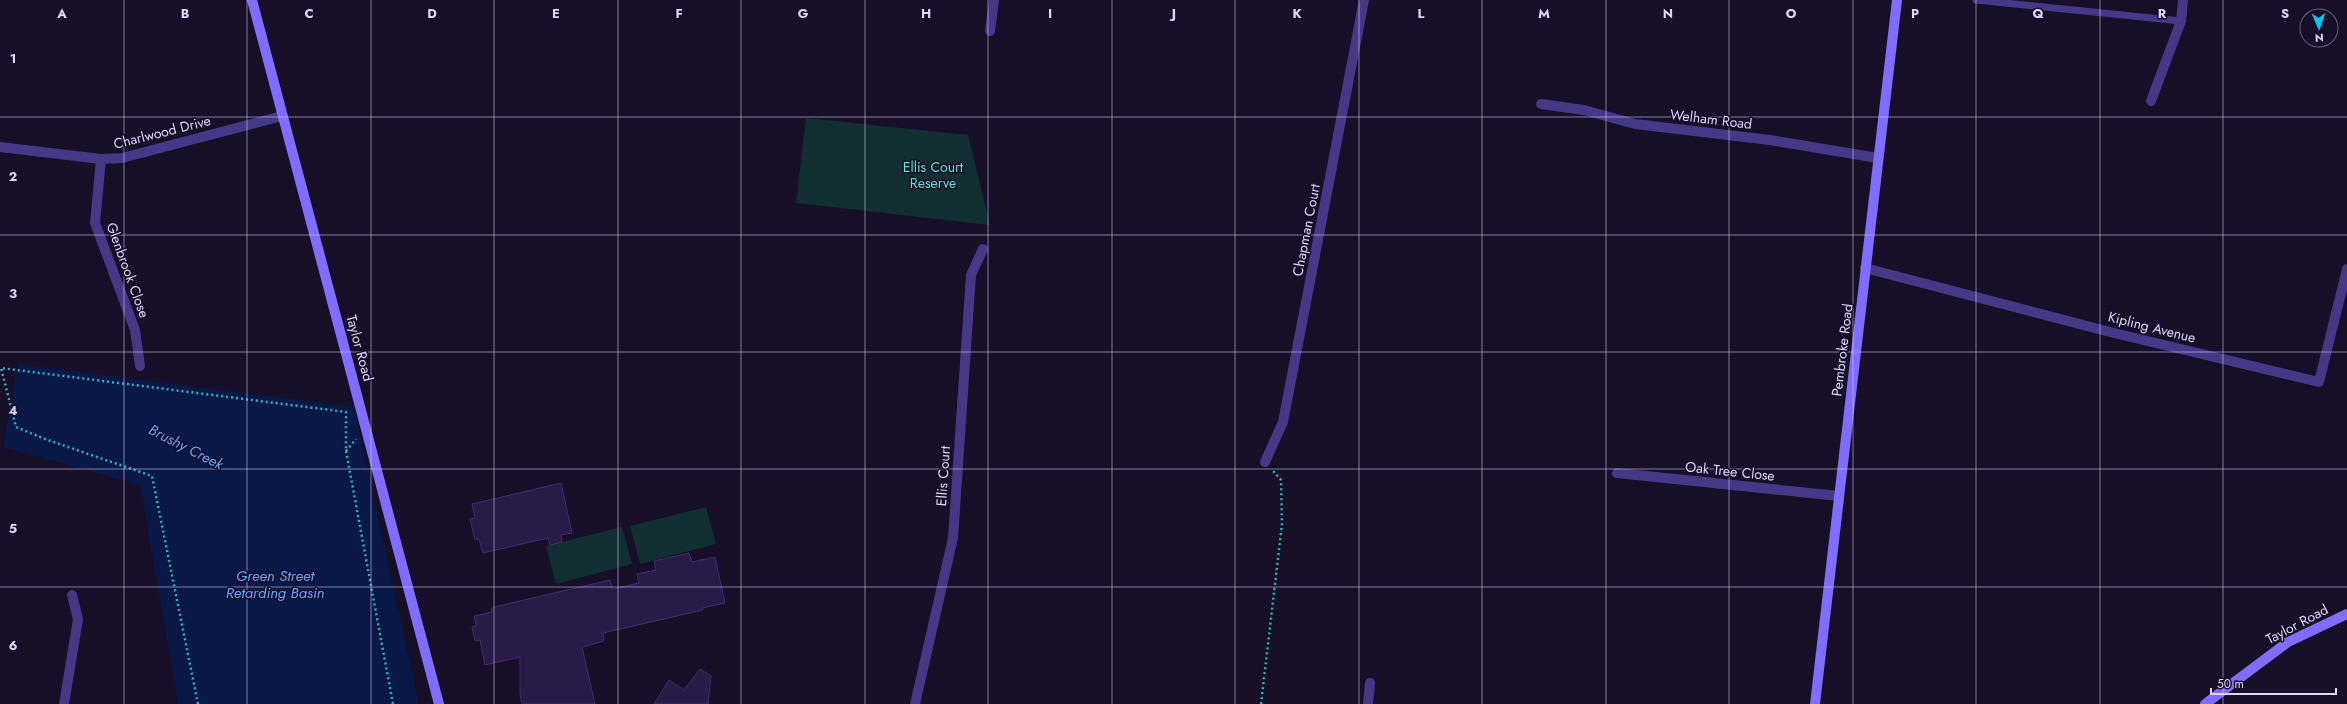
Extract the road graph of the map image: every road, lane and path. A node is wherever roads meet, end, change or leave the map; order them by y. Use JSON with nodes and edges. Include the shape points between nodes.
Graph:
{"nodes":[{"id":1,"x":252,"y":0,"type":"edge"},
{"id":2,"x":994,"y":0,"type":"edge"},
{"id":3,"x":1364,"y":0,"type":"edge"},
{"id":4,"x":1897,"y":0,"type":"edge"},
{"id":5,"x":1976,"y":0,"type":"edge"},
{"id":6,"x":2183,"y":0,"type":"edge"},
{"id":7,"x":2181,"y":21,"type":"junction"},
{"id":8,"x":990,"y":31,"type":"dead end"},
{"id":9,"x":2151,"y":101,"type":"dead end"},
{"id":10,"x":1541,"y":104,"type":"dead end"},
{"id":11,"x":282,"y":116,"type":"junction"},
{"id":12,"x":0,"y":147,"type":"edge"},
{"id":13,"x":1878,"y":158,"type":"junction"},
{"id":14,"x":101,"y":159,"type":"junction"},
{"id":15,"x":983,"y":249,"type":"dead end"},
{"id":16,"x":1866,"y":268,"type":"junction"},
{"id":17,"x":2347,"y":269,"type":"edge"},
{"id":18,"x":140,"y":366,"type":"dead end"},
{"id":19,"x":0,"y":368,"type":"edge"},
{"id":20,"x":1265,"y":462,"type":"joint"},
{"id":21,"x":1617,"y":473,"type":"dead end"},
{"id":22,"x":1839,"y":496,"type":"junction"},
{"id":23,"x":72,"y":595,"type":"dead end"},
{"id":24,"x":2347,"y":614,"type":"edge"},
{"id":25,"x":1370,"y":683,"type":"dead end"},
{"id":26,"x":64,"y":704,"type":"edge"},
{"id":27,"x":198,"y":704,"type":"edge"},
{"id":28,"x":393,"y":704,"type":"edge"},
{"id":29,"x":439,"y":704,"type":"edge"},
{"id":30,"x":915,"y":704,"type":"edge"},
{"id":31,"x":1261,"y":704,"type":"edge"},
{"id":32,"x":1368,"y":704,"type":"edge"},
{"id":33,"x":1815,"y":704,"type":"edge"},
{"id":34,"x":2205,"y":704,"type":"edge"}],
"edges":[{"from":1,"to":11,"type":"street","name":"Taylor Road"},
{"from":2,"to":8,"type":"street"},
{"from":3,"to":20,"type":"street","name":"Chapman Court","via":[[1283,422]]},
{"from":4,"to":13,"type":"street","name":"Pembroke Road"},
{"from":5,"to":7,"type":"lane"},
{"from":6,"to":7,"type":"street"},
{"from":7,"to":9,"type":"street"},
{"from":10,"to":13,"type":"street","name":"Welham Road","via":[[1584,110],[1635,124],[1770,140]]},
{"from":11,"to":14,"type":"street","name":"Charlwood Drive","via":[[122,158]]},
{"from":11,"to":29,"type":"street","name":"Taylor Road"},
{"from":12,"to":14,"type":"street","name":"Charlwood Drive"},
{"from":13,"to":16,"type":"street","name":"Pembroke Road"},
{"from":14,"to":18,"type":"street","name":"Glenbrook Close","via":[[95,223],[135,330]]},
{"from":15,"to":30,"type":"street","name":"Ellis Court","via":[[971,275],[954,538]]},
{"from":16,"to":17,"type":"street","name":"Kipling Avenue","via":[[2102,330],[2319,382]]},
{"from":16,"to":22,"type":"street","name":"Pembroke Road"},
{"from":19,"to":27,"type":"path","via":[[16,427],[152,476]]},
{"from":19,"to":28,"type":"path","via":[[346,412],[346,451]]},
{"from":20,"to":31,"type":"path","via":[[1281,480],[1282,524]]},
{"from":21,"to":22,"type":"street","name":"Oak Tree Close"},
{"from":22,"to":33,"type":"street","name":"Pembroke Road"},
{"from":23,"to":26,"type":"street","via":[[78,619]]},
{"from":24,"to":34,"type":"street","name":"Taylor Road","via":[[2288,642]]},
{"from":25,"to":32,"type":"street"}]}
